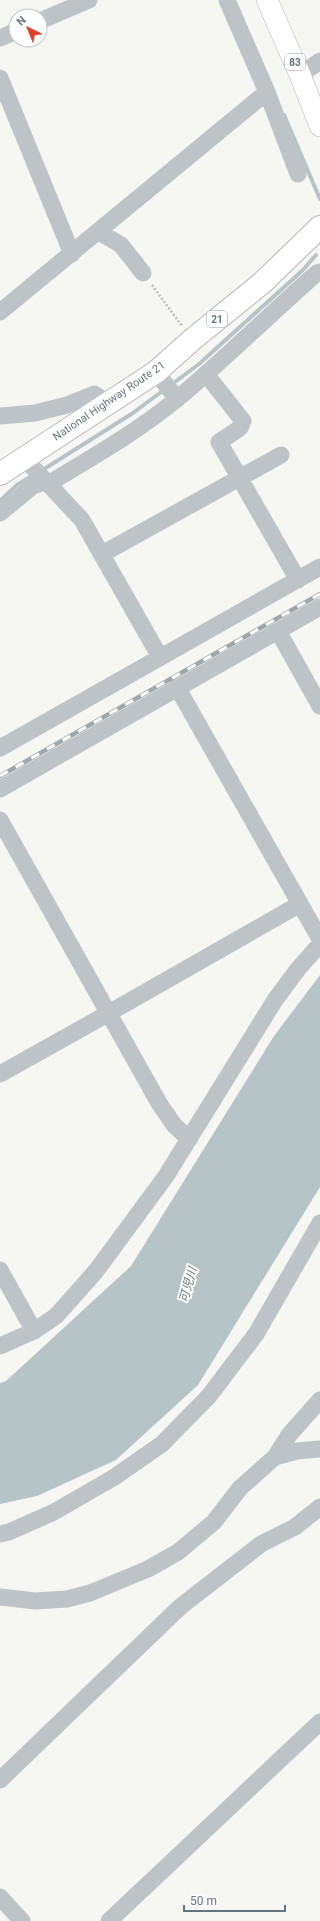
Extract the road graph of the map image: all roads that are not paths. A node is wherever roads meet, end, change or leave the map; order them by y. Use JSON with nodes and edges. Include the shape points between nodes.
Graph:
{"nodes":[{"id":1,"x":89,"y":0,"type":"edge"},
{"id":2,"x":228,"y":0,"type":"edge"},
{"id":3,"x":267,"y":0,"type":"edge"},
{"id":4,"x":48,"y":18,"type":"edge"},
{"id":5,"x":320,"y":61,"type":"edge"},
{"id":6,"x":300,"y":75,"type":"junction"},
{"id":7,"x":0,"y":78,"type":"edge"},
{"id":8,"x":266,"y":92,"type":"junction"},
{"id":9,"x":320,"y":126,"type":"edge"},
{"id":10,"x":298,"y":174,"type":"dead end"},
{"id":11,"x":320,"y":227,"type":"edge"},
{"id":12,"x":99,"y":232,"type":"junction"},
{"id":13,"x":72,"y":254,"type":"junction"},
{"id":14,"x":320,"y":272,"type":"edge"},
{"id":15,"x":143,"y":273,"type":"road end"},
{"id":16,"x":0,"y":312,"type":"edge"},
{"id":17,"x":156,"y":372,"type":"junction"},
{"id":18,"x":206,"y":374,"type":"junction"},
{"id":19,"x":177,"y":399,"type":"junction"},
{"id":20,"x":108,"y":403,"type":"junction"},
{"id":21,"x":0,"y":416,"type":"edge"},
{"id":22,"x":281,"y":455,"type":"dead end"},
{"id":23,"x":24,"y":458,"type":"junction"},
{"id":24,"x":0,"y":474,"type":"edge"},
{"id":25,"x":240,"y":478,"type":"junction"},
{"id":26,"x":47,"y":482,"type":"junction"},
{"id":27,"x":0,"y":513,"type":"edge"},
{"id":28,"x":102,"y":554,"type":"junction"},
{"id":29,"x":320,"y":568,"type":"edge"},
{"id":30,"x":298,"y":580,"type":"junction"},
{"id":31,"x":320,"y":608,"type":"edge"},
{"id":32,"x":278,"y":630,"type":"junction"},
{"id":33,"x":160,"y":658,"type":"junction"},
{"id":34,"x":177,"y":687,"type":"junction"},
{"id":35,"x":320,"y":706,"type":"edge"},
{"id":36,"x":0,"y":748,"type":"edge"},
{"id":37,"x":0,"y":789,"type":"edge"},
{"id":38,"x":0,"y":820,"type":"edge"},
{"id":39,"x":300,"y":904,"type":"junction"},
{"id":40,"x":320,"y":939,"type":"edge"},
{"id":41,"x":320,"y":944,"type":"edge"},
{"id":42,"x":109,"y":1013,"type":"junction"},
{"id":43,"x":0,"y":1074,"type":"edge"},
{"id":44,"x":188,"y":1138,"type":"junction"},
{"id":45,"x":320,"y":1223,"type":"edge"},
{"id":46,"x":0,"y":1270,"type":"edge"},
{"id":47,"x":34,"y":1331,"type":"junction"},
{"id":48,"x":0,"y":1346,"type":"edge"},
{"id":49,"x":320,"y":1400,"type":"edge"},
{"id":50,"x":320,"y":1449,"type":"edge"},
{"id":51,"x":275,"y":1457,"type":"junction"},
{"id":52,"x":320,"y":1507,"type":"edge"},
{"id":53,"x":0,"y":1534,"type":"edge"},
{"id":54,"x":0,"y":1597,"type":"edge"},
{"id":55,"x":320,"y":1722,"type":"edge"},
{"id":56,"x":0,"y":1780,"type":"edge"},
{"id":57,"x":0,"y":1897,"type":"edge"},
{"id":58,"x":22,"y":1921,"type":"edge"},
{"id":59,"x":109,"y":1921,"type":"edge"}],
"edges":[{"from":1,"to":4,"type":"street"},
{"from":2,"to":8,"type":"street"},
{"from":3,"to":6,"type":"main road","number":"83"},
{"from":5,"to":6,"type":"street"},
{"from":6,"to":9,"type":"main road","number":"83"},
{"from":7,"to":13,"type":"street"},
{"from":8,"to":10,"type":"street"},
{"from":8,"to":12,"type":"street"},
{"from":11,"to":17,"type":"highway","name":"National Highway Route 21","number":"21","via":[[262,283],[192,339]]},
{"from":12,"to":13,"type":"street"},
{"from":12,"to":15,"type":"street","via":[[120,245]]},
{"from":13,"to":16,"type":"street"},
{"from":14,"to":18,"type":"street"},
{"from":17,"to":19,"type":"street"},
{"from":17,"to":20,"type":"highway","name":"National Highway Route 21","number":"21"},
{"from":18,"to":19,"type":"street"},
{"from":18,"to":25,"type":"street","via":[[243,420],[240,428],[219,442]]},
{"from":19,"to":26,"type":"street","via":[[140,427]]},
{"from":20,"to":21,"type":"street","via":[[94,394],[35,413]]},
{"from":20,"to":23,"type":"highway","name":"National Highway Route 21","number":"21"},
{"from":22,"to":25,"type":"street"},
{"from":23,"to":24,"type":"highway","name":"National Highway Route 21","number":"21"},
{"from":23,"to":26,"type":"street"},
{"from":25,"to":28,"type":"street"},
{"from":25,"to":30,"type":"street"},
{"from":26,"to":27,"type":"street","via":[[33,486]]},
{"from":26,"to":28,"type":"street","via":[[82,520]]},
{"from":28,"to":33,"type":"street"},
{"from":29,"to":30,"type":"street"},
{"from":30,"to":33,"type":"street"},
{"from":31,"to":32,"type":"street"},
{"from":32,"to":34,"type":"street"},
{"from":32,"to":35,"type":"street"},
{"from":33,"to":36,"type":"street"},
{"from":34,"to":37,"type":"street"},
{"from":34,"to":39,"type":"street"},
{"from":38,"to":42,"type":"street"},
{"from":39,"to":40,"type":"street"},
{"from":39,"to":42,"type":"street"},
{"from":41,"to":44,"type":"street","via":[[298,968],[275,1000]]},
{"from":42,"to":43,"type":"street"},
{"from":42,"to":44,"type":"street","via":[[159,1103],[174,1125]]},
{"from":44,"to":47,"type":"street","via":[[166,1176],[96,1271],[56,1316]]},
{"from":45,"to":53,"type":"street","via":[[256,1334],[209,1396],[162,1444],[113,1478],[54,1512]]},
{"from":46,"to":47,"type":"street"},
{"from":47,"to":48,"type":"street"},
{"from":49,"to":51,"type":"street","via":[[289,1435]]},
{"from":50,"to":51,"type":"street","via":[[297,1451]]},
{"from":51,"to":54,"type":"street","via":[[240,1488],[214,1522],[178,1552],[148,1570],[90,1593],[67,1599],[35,1601]]},
{"from":52,"to":56,"type":"street","via":[[295,1527],[261,1544],[180,1607]]},
{"from":55,"to":59,"type":"street"},
{"from":57,"to":58,"type":"street"}]}
